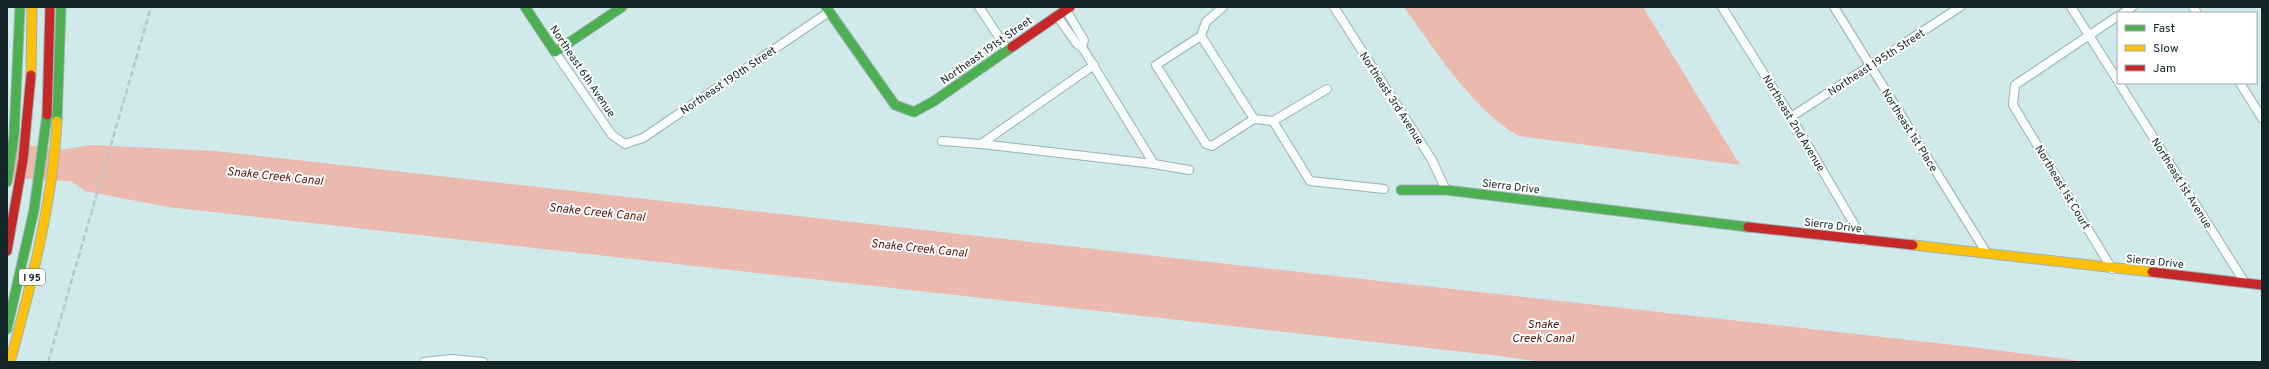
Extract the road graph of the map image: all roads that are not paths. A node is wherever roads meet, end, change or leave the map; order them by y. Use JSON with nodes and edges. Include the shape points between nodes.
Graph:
{"nodes":[{"id":1,"x":20,"y":7,"type":"edge"},
{"id":2,"x":32,"y":7,"type":"edge"},
{"id":3,"x":50,"y":7,"type":"edge"},
{"id":4,"x":62,"y":7,"type":"edge"},
{"id":5,"x":525,"y":7,"type":"edge"},
{"id":6,"x":622,"y":7,"type":"edge"},
{"id":7,"x":979,"y":7,"type":"edge"},
{"id":8,"x":1334,"y":7,"type":"edge"},
{"id":9,"x":1722,"y":7,"type":"edge"},
{"id":10,"x":1834,"y":7,"type":"edge"},
{"id":11,"x":2071,"y":7,"type":"edge"},
{"id":12,"x":1220,"y":8,"type":"edge"},
{"id":13,"x":1957,"y":8,"type":"edge"},
{"id":14,"x":1068,"y":9,"type":"edge"},
{"id":15,"x":828,"y":10,"type":"edge"},
{"id":16,"x":1057,"y":16,"type":"junction"},
{"id":17,"x":2117,"y":17,"type":"edge"},
{"id":18,"x":2089,"y":35,"type":"junction"},
{"id":19,"x":1201,"y":36,"type":"junction"},
{"id":20,"x":1082,"y":47,"type":"junction"},
{"id":21,"x":1007,"y":49,"type":"junction"},
{"id":22,"x":555,"y":52,"type":"junction"},
{"id":23,"x":1094,"y":66,"type":"junction"},
{"id":24,"x":1870,"y":67,"type":"junction"},
{"id":25,"x":2117,"y":79,"type":"edge"},
{"id":26,"x":2120,"y":84,"type":"edge"},
{"id":27,"x":2241,"y":84,"type":"edge"},
{"id":28,"x":1327,"y":89,"type":"dead end"},
{"id":29,"x":1791,"y":117,"type":"junction"},
{"id":30,"x":2262,"y":118,"type":"edge"},
{"id":31,"x":1254,"y":119,"type":"junction"},
{"id":32,"x":1273,"y":121,"type":"junction"},
{"id":33,"x":942,"y":141,"type":"dead end"},
{"id":34,"x":625,"y":144,"type":"joint"},
{"id":35,"x":981,"y":144,"type":"junction"},
{"id":36,"x":1154,"y":164,"type":"junction"},
{"id":37,"x":1189,"y":170,"type":"dead end"},
{"id":38,"x":7,"y":182,"type":"edge"},
{"id":39,"x":1384,"y":189,"type":"dead end"},
{"id":40,"x":1401,"y":190,"type":"dead end"},
{"id":41,"x":1446,"y":190,"type":"junction"},
{"id":42,"x":1864,"y":241,"type":"junction"},
{"id":43,"x":7,"y":250,"type":"edge"},
{"id":44,"x":1986,"y":252,"type":"junction"},
{"id":45,"x":2112,"y":269,"type":"junction"},
{"id":46,"x":2245,"y":283,"type":"junction"},
{"id":47,"x":2262,"y":285,"type":"edge"},
{"id":48,"x":7,"y":329,"type":"edge"},
{"id":49,"x":10,"y":362,"type":"edge"},
{"id":50,"x":424,"y":362,"type":"edge"},
{"id":51,"x":483,"y":362,"type":"edge"}],
"edges":[{"from":1,"to":38,"type":"main road","via":[[14,136]]},
{"from":2,"to":43,"type":"main road","via":[[26,139]]},
{"from":3,"to":48,"type":"main road","via":[[50,72],[38,192]]},
{"from":4,"to":49,"type":"main road","number":"I 95","via":[[56,135],[49,191],[26,305]]},
{"from":5,"to":22,"type":"main road","name":"Northeast 6th Avenue"},
{"from":6,"to":22,"type":"main road"},
{"from":7,"to":21,"type":"street"},
{"from":8,"to":41,"type":"street","name":"Northeast 3rd Avenue","via":[[1432,160]]},
{"from":9,"to":29,"type":"street","name":"Northeast 2nd Avenue"},
{"from":10,"to":24,"type":"street","name":"Northeast 1st Place"},
{"from":11,"to":18,"type":"street","name":"Northeast 1st Avenue"},
{"from":12,"to":19,"type":"street","via":[[1206,22]]},
{"from":13,"to":24,"type":"street","name":"Northeast 195th Street"},
{"from":14,"to":16,"type":"main road","name":"Northeast 191st Street"},
{"from":14,"to":20,"type":"street","via":[[1084,40]]},
{"from":15,"to":21,"type":"main road","name":"Northeast 191st Street","via":[[895,105],[914,112],[934,101]]},
{"from":15,"to":34,"type":"street","name":"Northeast 190th Street","via":[[643,138]]},
{"from":16,"to":20,"type":"street","via":[[1077,44]]},
{"from":16,"to":21,"type":"main road","name":"Northeast 191st Street"},
{"from":17,"to":18,"type":"street"},
{"from":18,"to":25,"type":"street","name":"Northeast 1st Avenue"},
{"from":18,"to":45,"type":"street","name":"Northeast 1st Court","via":[[2015,85],[2013,105]]},
{"from":19,"to":31,"type":"street"},
{"from":19,"to":31,"type":"street","via":[[1156,65],[1206,144],[1212,146]]},
{"from":20,"to":23,"type":"street"},
{"from":22,"to":34,"type":"street","name":"Northeast 6th Avenue","via":[[612,135]]},
{"from":23,"to":35,"type":"street"},
{"from":23,"to":36,"type":"street"},
{"from":24,"to":29,"type":"street","name":"Northeast 195th Street"},
{"from":24,"to":44,"type":"street","name":"Northeast 1st Place"},
{"from":26,"to":46,"type":"street","name":"Northeast 1st Avenue"},
{"from":27,"to":30,"type":"street"},
{"from":28,"to":32,"type":"street"},
{"from":29,"to":42,"type":"street","name":"Northeast 2nd Avenue"},
{"from":31,"to":32,"type":"street"},
{"from":32,"to":39,"type":"street","via":[[1310,181]]},
{"from":33,"to":35,"type":"street"},
{"from":35,"to":36,"type":"street"},
{"from":36,"to":37,"type":"street"},
{"from":40,"to":41,"type":"main road","name":"Sierra Drive"},
{"from":41,"to":42,"type":"main road","name":"Sierra Drive"},
{"from":42,"to":44,"type":"main road","name":"Sierra Drive"},
{"from":44,"to":45,"type":"main road","name":"Sierra Drive"},
{"from":45,"to":46,"type":"main road","name":"Sierra Drive"},
{"from":46,"to":47,"type":"main road","name":"Sierra Drive"},
{"from":50,"to":51,"type":"street","via":[[451,359]]}]}
